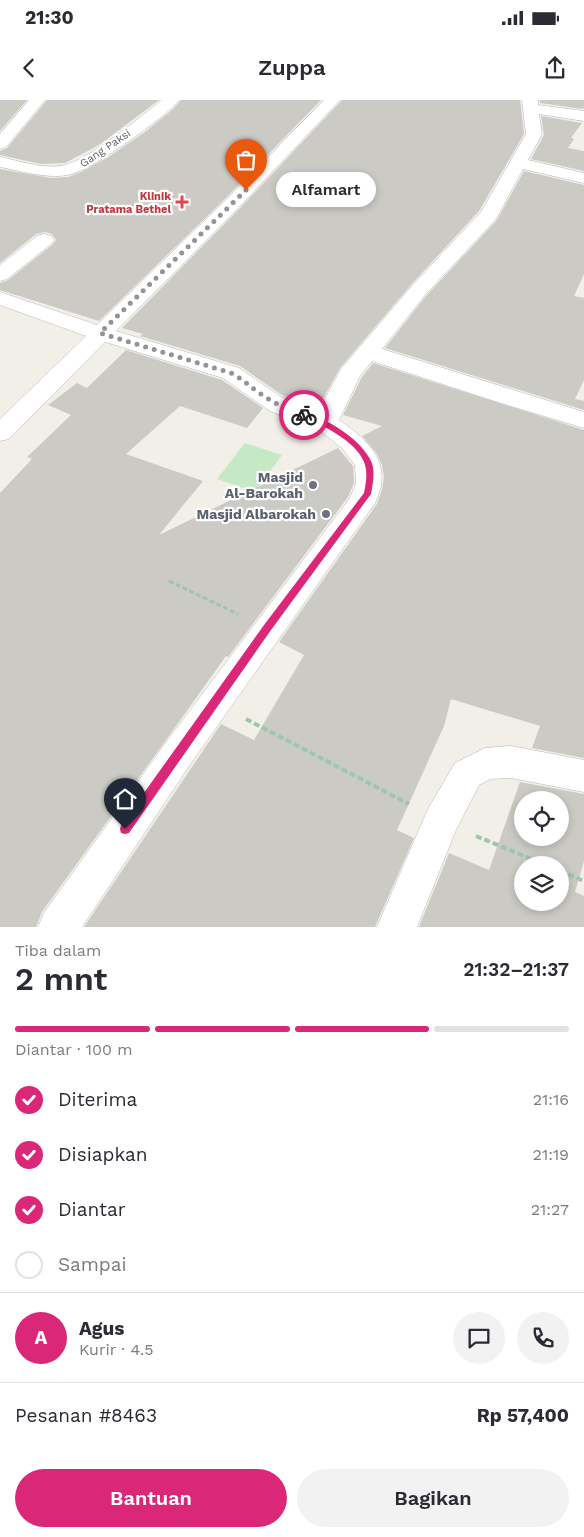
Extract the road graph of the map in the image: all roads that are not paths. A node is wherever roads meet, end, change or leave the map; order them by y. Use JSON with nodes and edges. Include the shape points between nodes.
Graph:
{"nodes":[{"id":1,"x":37,"y":100,"type":"edge"},
{"id":2,"x":171,"y":100,"type":"edge"},
{"id":3,"x":332,"y":100,"type":"edge"},
{"id":4,"x":530,"y":104,"type":"edge"},
{"id":5,"x":584,"y":116,"type":"edge"},
{"id":6,"x":0,"y":144,"type":"edge"},
{"id":7,"x":0,"y":162,"type":"edge"},
{"id":8,"x":519,"y":163,"type":"junction"},
{"id":9,"x":584,"y":178,"type":"edge"},
{"id":10,"x":44,"y":240,"type":"dead end"},
{"id":11,"x":0,"y":275,"type":"edge"},
{"id":12,"x":0,"y":298,"type":"edge"},
{"id":13,"x":100,"y":333,"type":"junction"},
{"id":14,"x":369,"y":352,"type":"junction"},
{"id":15,"x":584,"y":420,"type":"edge"},
{"id":16,"x":325,"y":423,"type":"junction"},
{"id":17,"x":0,"y":433,"type":"edge"},
{"id":18,"x":584,"y":776,"type":"edge"},
{"id":19,"x":58,"y":927,"type":"edge"},
{"id":20,"x":397,"y":927,"type":"edge"}],
"edges":[{"from":1,"to":6,"type":"street"},
{"from":2,"to":7,"type":"street","name":"Gang Paksi","via":[[71,170],[47,170]]},
{"from":3,"to":13,"type":"street","via":[[233,203]]},
{"from":4,"to":5,"type":"street"},
{"from":4,"to":8,"type":"street","via":[[534,134]]},
{"from":8,"to":9,"type":"street"},
{"from":8,"to":14,"type":"street","via":[[489,215],[418,291]]},
{"from":10,"to":11,"type":"street"},
{"from":12,"to":13,"type":"street"},
{"from":13,"to":16,"type":"street","via":[[231,373],[279,406]]},
{"from":13,"to":17,"type":"street"},
{"from":14,"to":15,"type":"street"},
{"from":14,"to":16,"type":"street","via":[[349,374]]},
{"from":16,"to":19,"type":"street","via":[[353,443],[367,460],[368,494],[268,628]]},
{"from":18,"to":20,"type":"street","via":[[511,762],[485,764],[468,774],[441,821]]}]}
